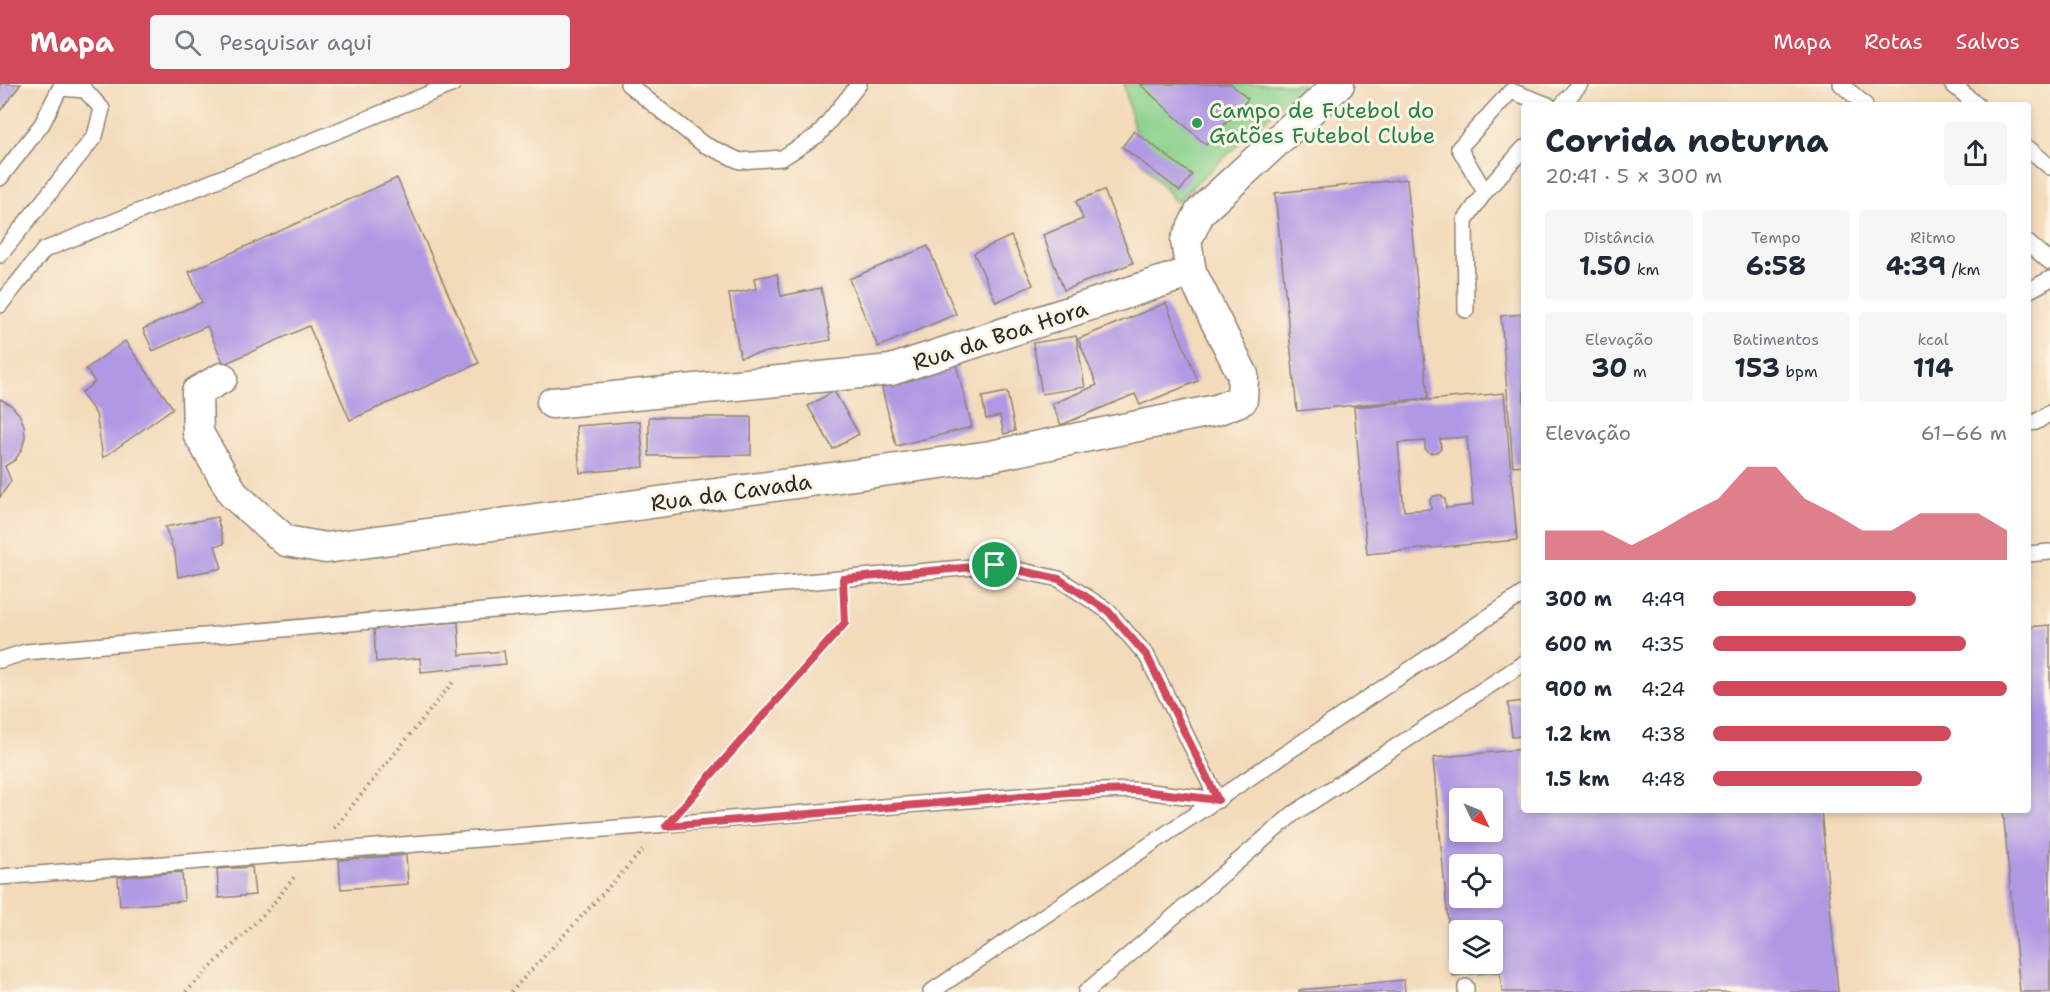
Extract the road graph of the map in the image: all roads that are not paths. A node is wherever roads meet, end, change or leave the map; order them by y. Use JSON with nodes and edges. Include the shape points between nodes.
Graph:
{"nodes":[{"id":1,"x":453,"y":84,"type":"edge"},
{"id":2,"x":628,"y":84,"type":"edge"},
{"id":3,"x":859,"y":84,"type":"edge"},
{"id":4,"x":1339,"y":84,"type":"edge"},
{"id":5,"x":1580,"y":84,"type":"edge"},
{"id":6,"x":1841,"y":84,"type":"edge"},
{"id":7,"x":1952,"y":84,"type":"edge"},
{"id":8,"x":1540,"y":102,"type":"edge"},
{"id":9,"x":1565,"y":102,"type":"edge"},
{"id":10,"x":1862,"y":102,"type":"edge"},
{"id":11,"x":1973,"y":102,"type":"edge"},
{"id":12,"x":1521,"y":151,"type":"edge"},
{"id":13,"x":2031,"y":151,"type":"edge"},
{"id":14,"x":2050,"y":167,"type":"edge"},
{"id":15,"x":0,"y":178,"type":"edge"},
{"id":16,"x":1485,"y":192,"type":"junction"},
{"id":17,"x":2031,"y":246,"type":"edge"},
{"id":18,"x":0,"y":255,"type":"edge"},
{"id":19,"x":2050,"y":262,"type":"edge"},
{"id":20,"x":1191,"y":272,"type":"junction"},
{"id":21,"x":2050,"y":279,"type":"edge"},
{"id":22,"x":2031,"y":289,"type":"edge"},
{"id":23,"x":0,"y":305,"type":"edge"},
{"id":24,"x":1466,"y":310,"type":"dead end"},
{"id":25,"x":222,"y":378,"type":"dead end"},
{"id":26,"x":552,"y":403,"type":"dead end"},
{"id":27,"x":2050,"y":413,"type":"edge"},
{"id":28,"x":2031,"y":423,"type":"edge"},
{"id":29,"x":2050,"y":552,"type":"edge"},
{"id":30,"x":2031,"y":554,"type":"edge"},
{"id":31,"x":1521,"y":595,"type":"edge"},
{"id":32,"x":0,"y":660,"type":"edge"},
{"id":33,"x":1521,"y":665,"type":"edge"},
{"id":34,"x":1218,"y":800,"type":"junction"},
{"id":35,"x":0,"y":877,"type":"edge"},
{"id":36,"x":931,"y":992,"type":"edge"},
{"id":37,"x":1086,"y":992,"type":"edge"}],
"edges":[{"from":1,"to":23,"type":"lane","via":[[44,250]]},
{"from":2,"to":3,"type":"lane","via":[[703,144],[740,161],[782,158],[818,135]]},
{"from":4,"to":20,"type":"street","via":[[1200,212],[1186,241]]},
{"from":5,"to":9,"type":"lane"},
{"from":6,"to":10,"type":"lane"},
{"from":7,"to":11,"type":"lane"},
{"from":8,"to":16,"type":"lane","via":[[1511,91],[1459,147]]},
{"from":12,"to":16,"type":"lane"},
{"from":13,"to":14,"type":"lane"},
{"from":15,"to":18,"type":"lane","via":[[42,124],[60,88],[85,90],[102,109],[95,136]]},
{"from":16,"to":24,"type":"lane","via":[[1465,220]]},
{"from":17,"to":19,"type":"lane"},
{"from":20,"to":25,"type":"street","name":"Rua da Cavada","via":[[1243,375],[1242,400],[1216,410],[991,456],[326,548],[286,541],[234,495],[198,434],[197,392]]},
{"from":20,"to":26,"type":"street","name":"Rua da Boa Hora","via":[[891,370]]},
{"from":21,"to":22,"type":"lane"},
{"from":27,"to":28,"type":"lane"},
{"from":29,"to":30,"type":"lane"},
{"from":31,"to":34,"type":"lane"},
{"from":32,"to":34,"type":"lane","via":[[26,652],[995,565],[1059,579],[1108,611],[1147,656]]},
{"from":33,"to":37,"type":"lane","via":[[1293,814]]},
{"from":34,"to":35,"type":"lane","via":[[1134,790],[1069,792]]},
{"from":34,"to":36,"type":"lane"}]}
